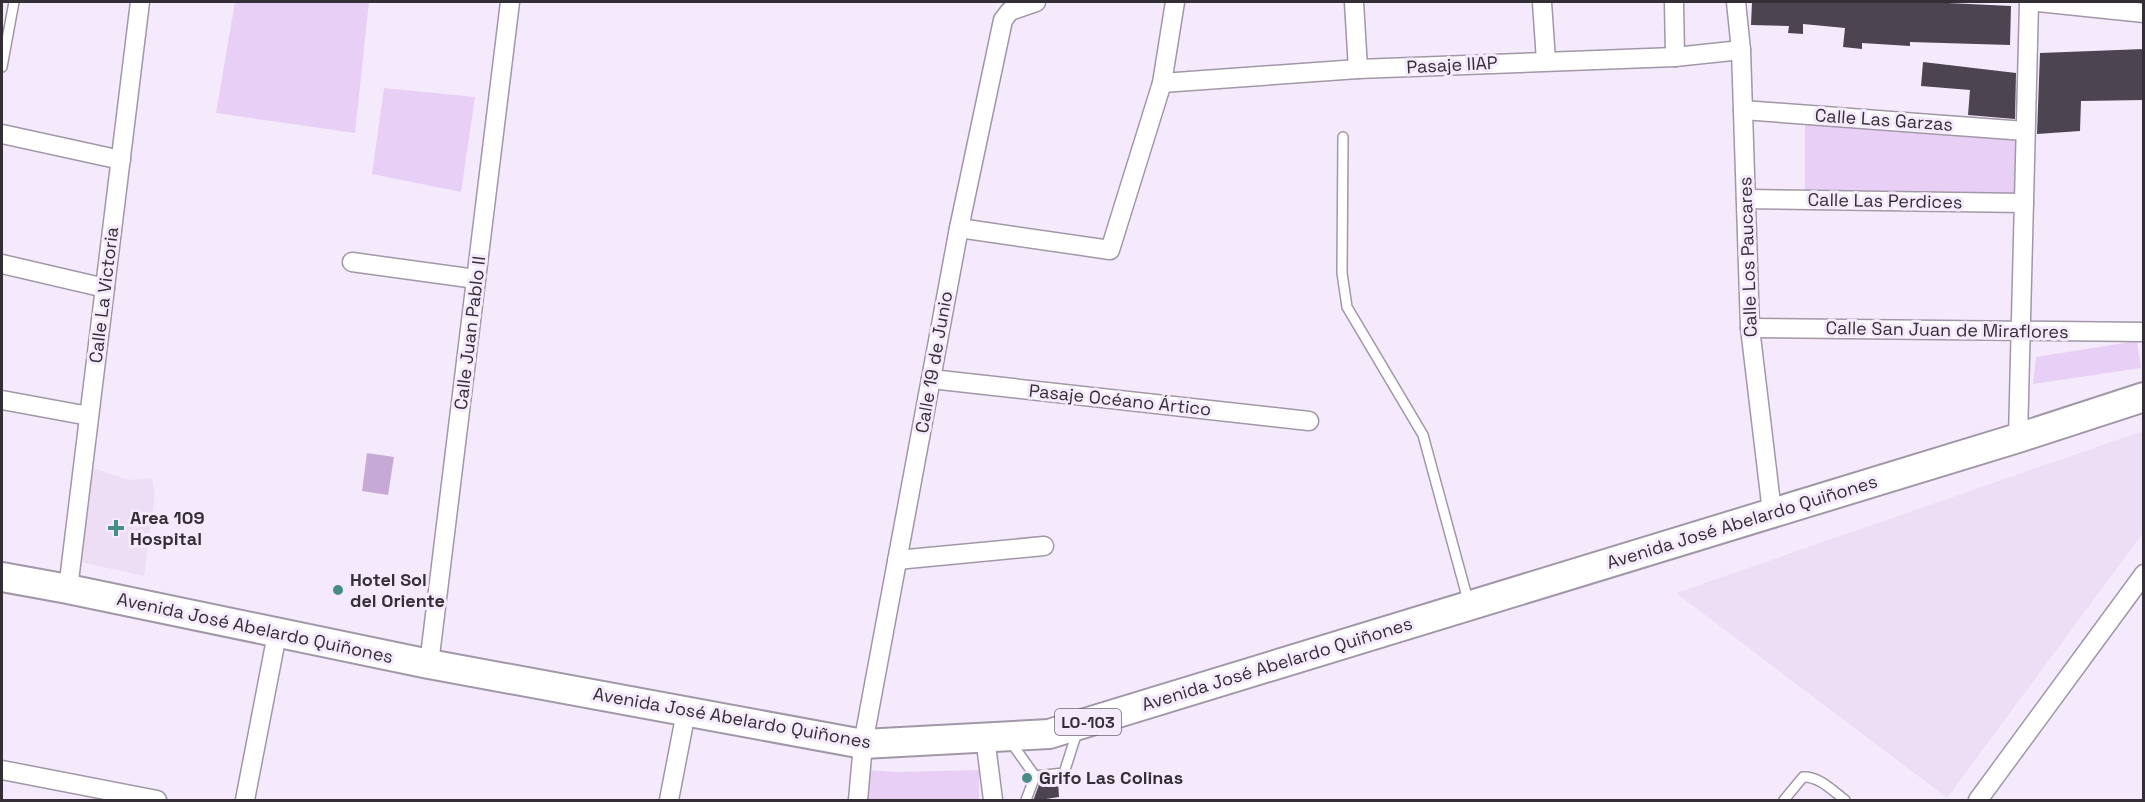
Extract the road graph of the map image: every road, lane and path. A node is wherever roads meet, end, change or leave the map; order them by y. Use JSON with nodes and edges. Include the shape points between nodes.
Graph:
{"nodes":[{"id":1,"x":14,"y":2,"type":"edge"},
{"id":2,"x":140,"y":2,"type":"edge"},
{"id":3,"x":510,"y":2,"type":"edge"},
{"id":4,"x":1035,"y":2,"type":"edge"},
{"id":5,"x":1175,"y":2,"type":"edge"},
{"id":6,"x":1354,"y":2,"type":"edge"},
{"id":7,"x":1542,"y":2,"type":"edge"},
{"id":8,"x":1674,"y":2,"type":"edge"},
{"id":9,"x":1736,"y":2,"type":"edge"},
{"id":10,"x":2029,"y":2,"type":"edge"},
{"id":11,"x":2038,"y":2,"type":"edge"},
{"id":12,"x":2144,"y":13,"type":"edge"},
{"id":13,"x":1741,"y":50,"type":"junction"},
{"id":14,"x":1675,"y":57,"type":"junction"},
{"id":15,"x":1546,"y":61,"type":"junction"},
{"id":16,"x":2,"y":67,"type":"edge"},
{"id":17,"x":1358,"y":69,"type":"junction"},
{"id":18,"x":1162,"y":83,"type":"junction"},
{"id":19,"x":1743,"y":110,"type":"junction"},
{"id":20,"x":2025,"y":131,"type":"junction"},
{"id":21,"x":2,"y":134,"type":"edge"},
{"id":22,"x":1343,"y":137,"type":"dead end"},
{"id":23,"x":121,"y":160,"type":"junction"},
{"id":24,"x":1746,"y":199,"type":"junction"},
{"id":25,"x":2024,"y":202,"type":"junction"},
{"id":26,"x":959,"y":228,"type":"junction"},
{"id":27,"x":352,"y":262,"type":"dead end"},
{"id":28,"x":2,"y":264,"type":"edge"},
{"id":29,"x":476,"y":279,"type":"junction"},
{"id":30,"x":105,"y":288,"type":"junction"},
{"id":31,"x":1750,"y":328,"type":"junction"},
{"id":32,"x":2020,"y":331,"type":"junction"},
{"id":33,"x":2144,"y":332,"type":"edge"},
{"id":34,"x":931,"y":379,"type":"junction"},
{"id":35,"x":2144,"y":397,"type":"edge"},
{"id":36,"x":2,"y":399,"type":"edge"},
{"id":37,"x":89,"y":416,"type":"junction"},
{"id":38,"x":1309,"y":421,"type":"dead end"},
{"id":39,"x":2018,"y":438,"type":"junction"},
{"id":40,"x":1772,"y":512,"type":"junction"},
{"id":41,"x":1044,"y":546,"type":"dead end"},
{"id":42,"x":897,"y":560,"type":"junction"},
{"id":43,"x":2144,"y":574,"type":"edge"},
{"id":44,"x":2,"y":577,"type":"edge"},
{"id":45,"x":68,"y":589,"type":"junction"},
{"id":46,"x":1470,"y":606,"type":"junction"},
{"id":47,"x":277,"y":634,"type":"junction"},
{"id":48,"x":429,"y":664,"type":"junction"},
{"id":49,"x":686,"y":712,"type":"junction"},
{"id":50,"x":1080,"y":724,"type":"junction"},
{"id":51,"x":996,"y":737,"type":"junction"},
{"id":52,"x":863,"y":744,"type":"junction"},
{"id":53,"x":2,"y":770,"type":"edge"},
{"id":54,"x":1035,"y":776,"type":"junction"},
{"id":55,"x":157,"y":801,"type":"edge"},
{"id":56,"x":245,"y":801,"type":"edge"},
{"id":57,"x":669,"y":801,"type":"edge"},
{"id":58,"x":858,"y":801,"type":"edge"},
{"id":59,"x":993,"y":801,"type":"edge"},
{"id":60,"x":1026,"y":801,"type":"edge"},
{"id":61,"x":1784,"y":801,"type":"edge"},
{"id":62,"x":1845,"y":801,"type":"edge"},
{"id":63,"x":1978,"y":801,"type":"edge"}],
"edges":[{"from":1,"to":16,"type":"lane"},
{"from":2,"to":23,"type":"street","name":"Calle La Victoria"},
{"from":3,"to":29,"type":"street","name":"Calle Juan Pablo II"},
{"from":4,"to":26,"type":"street","name":"Calle 19 de Junio","via":[[1010,11],[1003,20]]},
{"from":5,"to":18,"type":"street"},
{"from":6,"to":17,"type":"street"},
{"from":7,"to":15,"type":"street"},
{"from":8,"to":14,"type":"street"},
{"from":9,"to":13,"type":"street","name":"Calle Los Paucares"},
{"from":10,"to":20,"type":"street"},
{"from":11,"to":12,"type":"street"},
{"from":13,"to":14,"type":"street","name":"Pasaje IIAP"},
{"from":13,"to":19,"type":"street","name":"Calle Los Paucares"},
{"from":14,"to":15,"type":"street","name":"Pasaje IIAP"},
{"from":15,"to":17,"type":"street","name":"Pasaje IIAP"},
{"from":17,"to":18,"type":"street","name":"Pasaje IIAP"},
{"from":18,"to":26,"type":"street","via":[[1110,250]]},
{"from":19,"to":20,"type":"street","name":"Calle Las Garzas"},
{"from":19,"to":24,"type":"street","name":"Calle Los Paucares"},
{"from":20,"to":25,"type":"street"},
{"from":21,"to":23,"type":"street"},
{"from":22,"to":46,"type":"lane","via":[[1342,273],[1347,307],[1423,435]]},
{"from":23,"to":30,"type":"street","name":"Calle La Victoria"},
{"from":24,"to":25,"type":"street","name":"Calle Las Perdices"},
{"from":24,"to":31,"type":"street","name":"Calle Los Paucares"},
{"from":25,"to":32,"type":"street"},
{"from":26,"to":34,"type":"street","name":"Calle 19 de Junio"},
{"from":27,"to":29,"type":"street"},
{"from":28,"to":30,"type":"street"},
{"from":29,"to":48,"type":"street","name":"Calle Juan Pablo II"},
{"from":30,"to":37,"type":"street","name":"Calle La Victoria"},
{"from":31,"to":32,"type":"street","name":"Calle San Juan de Miraflores"},
{"from":31,"to":40,"type":"street","name":"Calle Los Paucares"},
{"from":32,"to":33,"type":"street","name":"Calle San Juan de Miraflores"},
{"from":32,"to":39,"type":"street"},
{"from":34,"to":38,"type":"street","name":"Pasaje Océano Ártico"},
{"from":34,"to":42,"type":"street","name":"Calle 19 de Junio"},
{"from":35,"to":39,"type":"main road","name":"Avenida José Abelardo Quiñones","number":"LO-103"},
{"from":36,"to":37,"type":"street"},
{"from":37,"to":45,"type":"street","name":"Calle La Victoria"},
{"from":39,"to":40,"type":"main road","name":"Avenida José Abelardo Quiñones","number":"LO-103"},
{"from":40,"to":46,"type":"main road","name":"Avenida José Abelardo Quiñones","number":"LO-103"},
{"from":41,"to":42,"type":"street"},
{"from":42,"to":52,"type":"street","name":"Calle 19 de Junio"},
{"from":43,"to":63,"type":"street"},
{"from":44,"to":45,"type":"main road","name":"Avenida José Abelardo Quiñones","number":"LO-103"},
{"from":45,"to":47,"type":"main road","name":"Avenida José Abelardo Quiñones","number":"LO-103"},
{"from":46,"to":50,"type":"main road","name":"Avenida José Abelardo Quiñones","number":"LO-103"},
{"from":47,"to":48,"type":"main road","name":"Avenida José Abelardo Quiñones","number":"LO-103"},
{"from":47,"to":56,"type":"street"},
{"from":48,"to":49,"type":"main road","name":"Avenida José Abelardo Quiñones","number":"LO-103"},
{"from":49,"to":52,"type":"main road","name":"Avenida José Abelardo Quiñones","number":"LO-103"},
{"from":49,"to":57,"type":"street"},
{"from":50,"to":51,"type":"main road","name":"Avenida José Abelardo Quiñones","number":"LO-103","via":[[1049,734]]},
{"from":50,"to":54,"type":"lane","via":[[1064,773]]},
{"from":51,"to":52,"type":"main road","name":"Avenida José Abelardo Quiñones","number":"LO-103"},
{"from":51,"to":54,"type":"lane"},
{"from":51,"to":59,"type":"street"},
{"from":52,"to":58,"type":"street","name":"Calle 19 de Junio"},
{"from":53,"to":55,"type":"street"},
{"from":54,"to":60,"type":"lane"},
{"from":61,"to":62,"type":"lane","via":[[1803,777],[1809,777]]}]}
